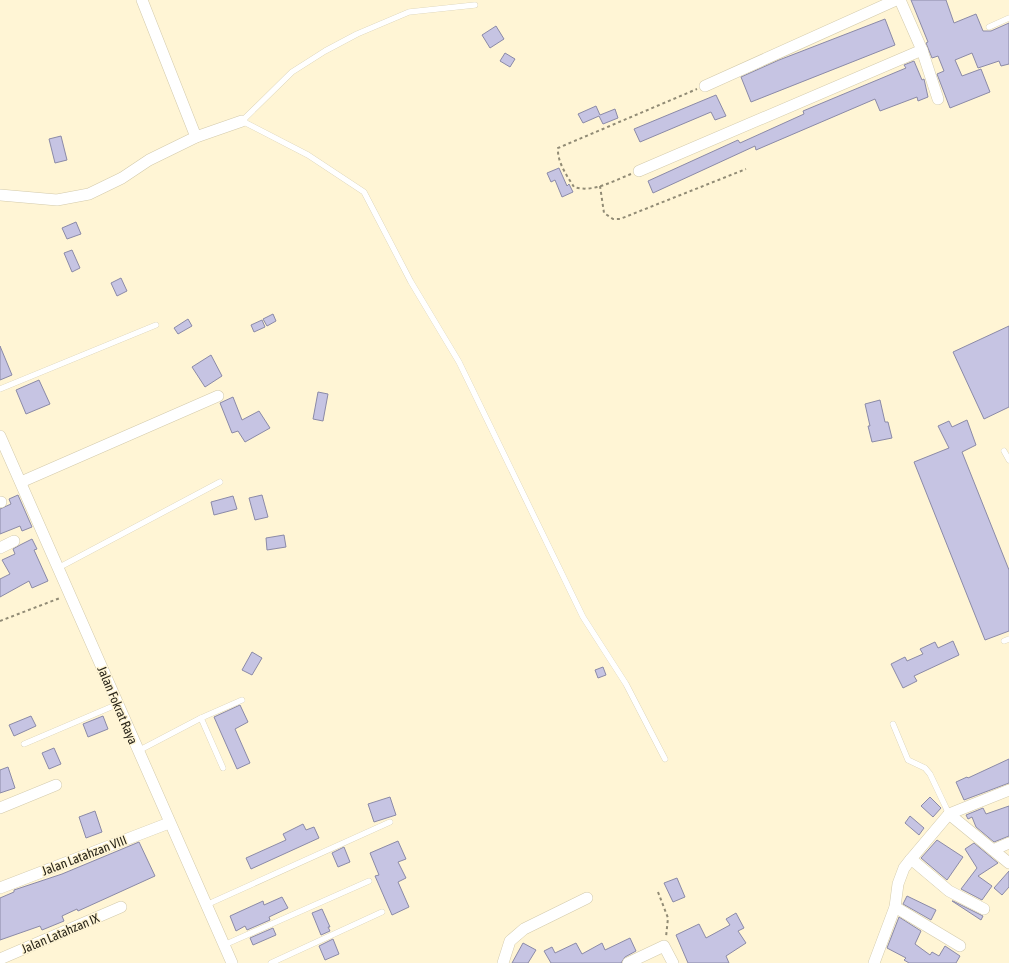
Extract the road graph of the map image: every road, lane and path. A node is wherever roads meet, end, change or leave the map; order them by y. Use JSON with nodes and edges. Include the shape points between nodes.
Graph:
{"nodes":[{"id":1,"x":142,"y":0,"type":"edge"},
{"id":2,"x":896,"y":0,"type":"edge"},
{"id":3,"x":900,"y":0,"type":"edge"},
{"id":4,"x":475,"y":5,"type":"dead end"},
{"id":5,"x":1009,"y":18,"type":"edge"},
{"id":6,"x":989,"y":27,"type":"dead end"},
{"id":7,"x":922,"y":50,"type":"junction"},
{"id":8,"x":705,"y":86,"type":"joint"},
{"id":9,"x":938,"y":99,"type":"dead end"},
{"id":10,"x":242,"y":121,"type":"junction"},
{"id":11,"x":196,"y":136,"type":"junction"},
{"id":12,"x":746,"y":168,"type":"dead end"},
{"id":13,"x":639,"y":171,"type":"joint"},
{"id":14,"x":600,"y":186,"type":"junction"},
{"id":15,"x":0,"y":195,"type":"edge"},
{"id":16,"x":156,"y":324,"type":"dead end"},
{"id":17,"x":0,"y":389,"type":"edge"},
{"id":18,"x":218,"y":396,"type":"dead end"},
{"id":19,"x":0,"y":436,"type":"edge"},
{"id":20,"x":2,"y":448,"type":"edge"},
{"id":21,"x":1004,"y":451,"type":"dead end"},
{"id":22,"x":1009,"y":460,"type":"edge"},
{"id":23,"x":21,"y":482,"type":"junction"},
{"id":24,"x":220,"y":482,"type":"dead end"},
{"id":25,"x":14,"y":541,"type":"dead end"},
{"id":26,"x":0,"y":548,"type":"edge"},
{"id":27,"x":58,"y":568,"type":"junction"},
{"id":28,"x":70,"y":594,"type":"junction"},
{"id":29,"x":0,"y":621,"type":"edge"},
{"id":30,"x":242,"y":700,"type":"dead end"},
{"id":31,"x":118,"y":704,"type":"junction"},
{"id":32,"x":201,"y":718,"type":"junction"},
{"id":33,"x":893,"y":724,"type":"dead end"},
{"id":34,"x":24,"y":744,"type":"dead end"},
{"id":35,"x":138,"y":752,"type":"junction"},
{"id":36,"x":665,"y":759,"type":"dead end"},
{"id":37,"x":223,"y":768,"type":"dead end"},
{"id":38,"x":56,"y":785,"type":"dead end"},
{"id":39,"x":1009,"y":790,"type":"edge"},
{"id":40,"x":0,"y":808,"type":"edge"},
{"id":41,"x":949,"y":814,"type":"junction"},
{"id":42,"x":390,"y":822,"type":"dead end"},
{"id":43,"x":169,"y":823,"type":"junction"},
{"id":44,"x":1009,"y":843,"type":"edge"},
{"id":45,"x":993,"y":850,"type":"junction"},
{"id":46,"x":911,"y":859,"type":"junction"},
{"id":47,"x":1009,"y":863,"type":"edge"},
{"id":48,"x":369,"y":881,"type":"dead end"},
{"id":49,"x":0,"y":888,"type":"edge"},
{"id":50,"x":658,"y":892,"type":"dead end"},
{"id":51,"x":587,"y":898,"type":"dead end"},
{"id":52,"x":206,"y":905,"type":"junction"},
{"id":53,"x":120,"y":907,"type":"dead end"},
{"id":54,"x":895,"y":907,"type":"junction"},
{"id":55,"x":984,"y":909,"type":"dead end"},
{"id":56,"x":382,"y":912,"type":"dead end"},
{"id":57,"x":224,"y":945,"type":"junction"},
{"id":58,"x":664,"y":946,"type":"junction"},
{"id":59,"x":960,"y":946,"type":"dead end"},
{"id":60,"x":0,"y":959,"type":"edge"},
{"id":61,"x":232,"y":963,"type":"edge"},
{"id":62,"x":271,"y":963,"type":"edge"},
{"id":63,"x":503,"y":963,"type":"edge"},
{"id":64,"x":628,"y":963,"type":"edge"},
{"id":65,"x":673,"y":963,"type":"edge"},
{"id":66,"x":874,"y":963,"type":"edge"}],
"edges":[{"from":1,"to":11,"type":"street"},
{"from":2,"to":8,"type":"street"},
{"from":3,"to":7,"type":"street"},
{"from":4,"to":10,"type":"lane","via":[[409,12],[357,34],[325,50],[292,72]]},
{"from":5,"to":6,"type":"lane"},
{"from":7,"to":9,"type":"street"},
{"from":7,"to":13,"type":"street"},
{"from":8,"to":14,"type":"path","via":[[558,148],[558,155],[574,187],[583,190]]},
{"from":10,"to":11,"type":"street"},
{"from":10,"to":36,"type":"lane","via":[[308,155],[364,192],[410,282],[459,362],[583,617],[626,684]]},
{"from":11,"to":15,"type":"street","via":[[89,194],[57,200]]},
{"from":12,"to":14,"type":"path","via":[[620,219],[604,214]]},
{"from":13,"to":14,"type":"path"},
{"from":16,"to":17,"type":"lane"},
{"from":18,"to":23,"type":"street"},
{"from":19,"to":20,"type":"street","name":"Jalan Fokrat Raya"},
{"from":20,"to":23,"type":"street","name":"Jalan Fokrat Raya"},
{"from":21,"to":22,"type":"lane"},
{"from":23,"to":27,"type":"street","name":"Jalan Fokrat Raya"},
{"from":24,"to":27,"type":"lane"},
{"from":25,"to":26,"type":"street"},
{"from":27,"to":28,"type":"street","name":"Jalan Fokrat Raya"},
{"from":28,"to":29,"type":"path"},
{"from":28,"to":31,"type":"street","name":"Jalan Fokrat Raya"},
{"from":30,"to":32,"type":"lane"},
{"from":31,"to":34,"type":"lane"},
{"from":31,"to":35,"type":"street","name":"Jalan Fokrat Raya"},
{"from":32,"to":35,"type":"lane"},
{"from":32,"to":37,"type":"lane"},
{"from":33,"to":41,"type":"lane","via":[[908,760],[925,768],[930,774]]},
{"from":35,"to":43,"type":"street","name":"Jalan Fokrat Raya"},
{"from":38,"to":40,"type":"street"},
{"from":39,"to":41,"type":"street"},
{"from":41,"to":45,"type":"street"},
{"from":41,"to":46,"type":"street"},
{"from":42,"to":52,"type":"lane"},
{"from":43,"to":49,"type":"street","name":"Jalan Latahzan VIII"},
{"from":43,"to":52,"type":"street","name":"Jalan Fokrat Raya"},
{"from":44,"to":45,"type":"street"},
{"from":45,"to":47,"type":"street"},
{"from":46,"to":54,"type":"street","via":[[904,868],[898,884]]},
{"from":46,"to":55,"type":"street","via":[[949,891]]},
{"from":48,"to":57,"type":"lane"},
{"from":50,"to":58,"type":"path","via":[[668,922]]},
{"from":51,"to":63,"type":"street","via":[[524,929],[510,941]]},
{"from":52,"to":57,"type":"street","name":"Jalan Fokrat Raya"},
{"from":53,"to":60,"type":"street","name":"Jalan Latahzan IX"},
{"from":54,"to":59,"type":"street"},
{"from":54,"to":66,"type":"street"},
{"from":56,"to":62,"type":"lane"},
{"from":57,"to":61,"type":"street","name":"Jalan Fokrat Raya"},
{"from":58,"to":64,"type":"street"},
{"from":58,"to":65,"type":"street"}]}
